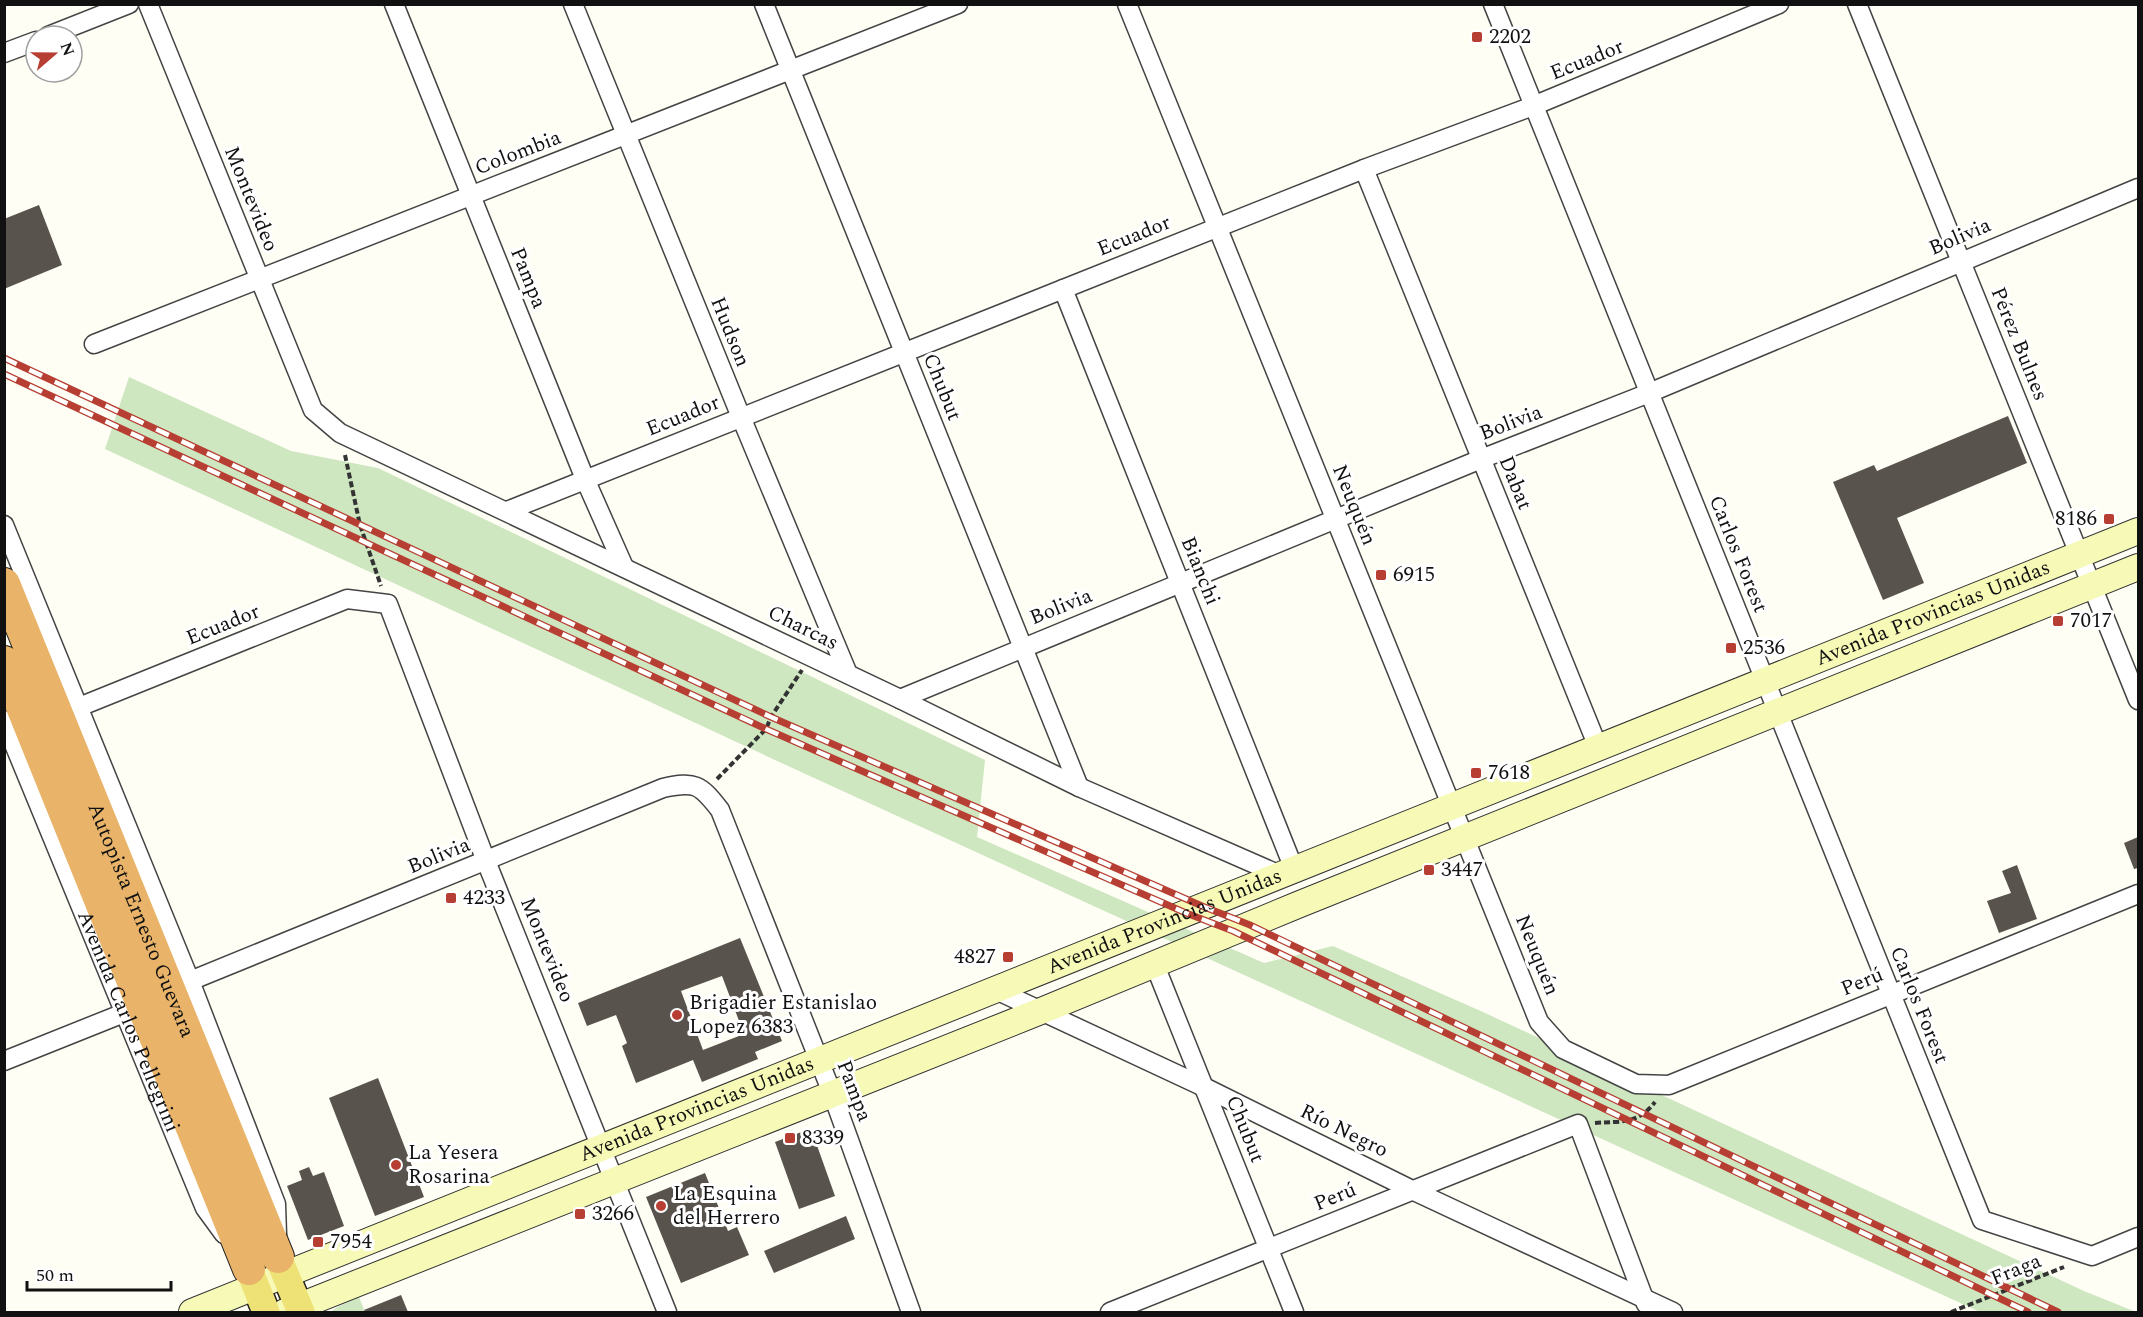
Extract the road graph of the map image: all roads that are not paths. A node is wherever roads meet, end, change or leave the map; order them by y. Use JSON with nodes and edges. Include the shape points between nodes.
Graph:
{"nodes":[{"id":1,"x":129,"y":4,"type":"edge"},
{"id":2,"x":148,"y":4,"type":"edge"},
{"id":3,"x":394,"y":4,"type":"edge"},
{"id":4,"x":573,"y":4,"type":"edge"},
{"id":5,"x":764,"y":4,"type":"edge"},
{"id":6,"x":958,"y":4,"type":"edge"},
{"id":7,"x":1127,"y":4,"type":"edge"},
{"id":8,"x":1493,"y":4,"type":"edge"},
{"id":9,"x":1779,"y":4,"type":"edge"},
{"id":10,"x":1857,"y":4,"type":"edge"},
{"id":11,"x":78,"y":24,"type":"edge"},
{"id":12,"x":24,"y":46,"type":"edge"},
{"id":13,"x":4,"y":53,"type":"edge"},
{"id":14,"x":790,"y":70,"type":"junction"},
{"id":15,"x":1533,"y":106,"type":"junction"},
{"id":16,"x":626,"y":135,"type":"junction"},
{"id":17,"x":1364,"y":169,"type":"junction"},
{"id":18,"x":2139,"y":188,"type":"edge"},
{"id":19,"x":471,"y":196,"type":"junction"},
{"id":20,"x":1217,"y":227,"type":"junction"},
{"id":21,"x":1961,"y":261,"type":"junction"},
{"id":22,"x":260,"y":279,"type":"junction"},
{"id":23,"x":1063,"y":289,"type":"junction"},
{"id":24,"x":94,"y":344,"type":"dead end"},
{"id":25,"x":904,"y":352,"type":"junction"},
{"id":26,"x":1649,"y":393,"type":"junction"},
{"id":27,"x":313,"y":410,"type":"joint"},
{"id":28,"x":741,"y":417,"type":"junction"},
{"id":29,"x":1481,"y":459,"type":"junction"},
{"id":30,"x":585,"y":479,"type":"junction"},
{"id":31,"x":507,"y":511,"type":"junction"},
{"id":32,"x":1335,"y":519,"type":"junction"},
{"id":33,"x":4,"y":525,"type":"edge"},
{"id":34,"x":2139,"y":531,"type":"edge"},
{"id":35,"x":2079,"y":554,"type":"junction"},
{"id":36,"x":624,"y":567,"type":"junction"},
{"id":37,"x":2139,"y":567,"type":"edge"},
{"id":38,"x":1180,"y":583,"type":"junction"},
{"id":39,"x":4,"y":584,"type":"edge"},
{"id":40,"x":2092,"y":586,"type":"junction"},
{"id":41,"x":388,"y":604,"type":"joint"},
{"id":42,"x":1023,"y":648,"type":"junction"},
{"id":43,"x":4,"y":662,"type":"edge"},
{"id":44,"x":848,"y":674,"type":"junction"},
{"id":45,"x":1765,"y":681,"type":"junction"},
{"id":46,"x":900,"y":699,"type":"junction"},
{"id":47,"x":2139,"y":700,"type":"edge"},
{"id":48,"x":79,"y":707,"type":"junction"},
{"id":49,"x":1778,"y":713,"type":"junction"},
{"id":50,"x":6,"y":726,"type":"edge"},
{"id":51,"x":1598,"y":747,"type":"junction"},
{"id":52,"x":1079,"y":787,"type":"junction"},
{"id":53,"x":706,"y":791,"type":"joint"},
{"id":54,"x":1452,"y":806,"type":"junction"},
{"id":55,"x":1465,"y":838,"type":"junction"},
{"id":56,"x":486,"y":861,"type":"junction"},
{"id":57,"x":1287,"y":872,"type":"junction"},
{"id":58,"x":2139,"y":894,"type":"edge"},
{"id":59,"x":1154,"y":963,"type":"junction"},
{"id":60,"x":190,"y":981,"type":"junction"},
{"id":61,"x":994,"y":989,"type":"junction"},
{"id":62,"x":1891,"y":995,"type":"junction"},
{"id":63,"x":1041,"y":1011,"type":"junction"},
{"id":64,"x":124,"y":1013,"type":"junction"},
{"id":65,"x":4,"y":1060,"type":"edge"},
{"id":66,"x":818,"y":1060,"type":"junction"},
{"id":67,"x":1669,"y":1085,"type":"joint"},
{"id":68,"x":1204,"y":1087,"type":"junction"},
{"id":69,"x":832,"y":1093,"type":"junction"},
{"id":70,"x":602,"y":1147,"type":"junction"},
{"id":71,"x":615,"y":1180,"type":"junction"},
{"id":72,"x":1412,"y":1190,"type":"junction"},
{"id":73,"x":2133,"y":1244,"type":"edge"},
{"id":74,"x":1268,"y":1248,"type":"junction"},
{"id":75,"x":282,"y":1266,"type":"junction"},
{"id":76,"x":252,"y":1278,"type":"junction"},
{"id":77,"x":1646,"y":1306,"type":"edge"},
{"id":78,"x":295,"y":1311,"type":"edge"},
{"id":79,"x":192,"y":1312,"type":"edge"},
{"id":80,"x":267,"y":1312,"type":"edge"},
{"id":81,"x":667,"y":1312,"type":"edge"},
{"id":82,"x":911,"y":1312,"type":"edge"},
{"id":83,"x":1110,"y":1312,"type":"edge"},
{"id":84,"x":1294,"y":1312,"type":"edge"},
{"id":85,"x":1673,"y":1312,"type":"edge"}],
"edges":[{"from":1,"to":11,"type":"street"},
{"from":2,"to":22,"type":"street","name":"Montevideo"},
{"from":3,"to":19,"type":"street","name":"Pampa"},
{"from":4,"to":16,"type":"street","name":"Hudson"},
{"from":5,"to":14,"type":"street","name":"Chubut"},
{"from":6,"to":14,"type":"street","name":"Colombia"},
{"from":7,"to":20,"type":"street","name":"Neuquén"},
{"from":8,"to":15,"type":"street","name":"Carlos Forest"},
{"from":9,"to":15,"type":"street","name":"Ecuador"},
{"from":10,"to":21,"type":"street","name":"Pérez Bulnes"},
{"from":12,"to":13,"type":"street"},
{"from":14,"to":16,"type":"street","name":"Colombia"},
{"from":14,"to":25,"type":"street","name":"Chubut"},
{"from":15,"to":17,"type":"street","name":"Ecuador"},
{"from":15,"to":26,"type":"street","name":"Carlos Forest"},
{"from":16,"to":19,"type":"street","name":"Colombia"},
{"from":16,"to":28,"type":"street","name":"Hudson"},
{"from":17,"to":20,"type":"street","name":"Ecuador"},
{"from":17,"to":29,"type":"street","name":"Dabat"},
{"from":18,"to":21,"type":"street","name":"Bolivia"},
{"from":19,"to":22,"type":"street","name":"Colombia"},
{"from":19,"to":30,"type":"street","name":"Pampa"},
{"from":20,"to":23,"type":"street","name":"Ecuador"},
{"from":20,"to":32,"type":"street","name":"Neuquén"},
{"from":21,"to":26,"type":"street","name":"Bolivia"},
{"from":21,"to":35,"type":"street","name":"Pérez Bulnes"},
{"from":22,"to":24,"type":"street","name":"Colombia"},
{"from":22,"to":27,"type":"street","name":"Montevideo"},
{"from":23,"to":25,"type":"street","name":"Ecuador"},
{"from":23,"to":38,"type":"street","name":"Bianchi"},
{"from":25,"to":28,"type":"street","name":"Ecuador"},
{"from":25,"to":42,"type":"street","name":"Chubut"},
{"from":26,"to":29,"type":"street","name":"Bolivia"},
{"from":26,"to":45,"type":"street","name":"Carlos Forest"},
{"from":27,"to":31,"type":"street","name":"Charcas","via":[[340,433]]},
{"from":28,"to":30,"type":"street","name":"Ecuador"},
{"from":28,"to":44,"type":"street","name":"Hudson"},
{"from":29,"to":32,"type":"street","name":"Bolivia"},
{"from":29,"to":51,"type":"street","name":"Dabat"},
{"from":30,"to":31,"type":"street","name":"Ecuador"},
{"from":30,"to":36,"type":"street","name":"Pampa"},
{"from":31,"to":36,"type":"street","name":"Charcas"},
{"from":32,"to":38,"type":"street","name":"Bolivia"},
{"from":32,"to":54,"type":"street","name":"Neuquén"},
{"from":33,"to":48,"type":"street"},
{"from":34,"to":35,"type":"main road","name":"Avenida Provincias Unidas"},
{"from":35,"to":40,"type":"street","name":"Pérez Bulnes"},
{"from":35,"to":45,"type":"main road","name":"Avenida Provincias Unidas"},
{"from":36,"to":44,"type":"street","name":"Charcas"},
{"from":37,"to":40,"type":"main road","name":"Avenida Provincias Unidas"},
{"from":38,"to":42,"type":"street","name":"Bolivia"},
{"from":38,"to":57,"type":"street","name":"Bianchi"},
{"from":39,"to":75,"type":"highway","name":"Autopista Ernesto Guevara"},
{"from":40,"to":47,"type":"street","name":"Pérez Bulnes"},
{"from":40,"to":49,"type":"main road","name":"Avenida Provincias Unidas"},
{"from":41,"to":48,"type":"street","name":"Ecuador","via":[[347,599]]},
{"from":41,"to":56,"type":"street","name":"Montevideo"},
{"from":42,"to":46,"type":"street","name":"Bolivia"},
{"from":42,"to":52,"type":"street","name":"Chubut"},
{"from":43,"to":76,"type":"highway","name":"Autopista Ernesto Guevara"},
{"from":44,"to":46,"type":"street","name":"Charcas"},
{"from":45,"to":49,"type":"street","name":"Carlos Forest"},
{"from":45,"to":51,"type":"main road","name":"Avenida Provincias Unidas"},
{"from":46,"to":52,"type":"street","name":"Charcas"},
{"from":48,"to":60,"type":"street"},
{"from":49,"to":55,"type":"main road","name":"Avenida Provincias Unidas"},
{"from":49,"to":62,"type":"street","name":"Carlos Forest"},
{"from":50,"to":64,"type":"street","name":"Avenida Carlos Pellegrini"},
{"from":51,"to":54,"type":"main road","name":"Avenida Provincias Unidas"},
{"from":52,"to":57,"type":"street","name":"Charcas"},
{"from":53,"to":56,"type":"street","name":"Bolivia","via":[[686,783],[663,788]]},
{"from":53,"to":66,"type":"street","name":"Pampa","via":[[720,810]]},
{"from":54,"to":55,"type":"street","name":"Neuquén"},
{"from":54,"to":57,"type":"main road","name":"Avenida Provincias Unidas"},
{"from":55,"to":59,"type":"main road","name":"Avenida Provincias Unidas"},
{"from":55,"to":67,"type":"street","name":"Neuquén","via":[[1539,1022],[1563,1049],[1636,1084]]},
{"from":56,"to":60,"type":"street","name":"Bolivia"},
{"from":56,"to":70,"type":"street","name":"Montevideo"},
{"from":57,"to":61,"type":"main road","name":"Avenida Provincias Unidas"},
{"from":58,"to":62,"type":"street","name":"Perú"},
{"from":59,"to":63,"type":"main road","name":"Avenida Provincias Unidas"},
{"from":59,"to":68,"type":"street","name":"Chubut"},
{"from":60,"to":75,"type":"street","via":[[276,1204]]},
{"from":61,"to":63,"type":"street","name":"Río Negro"},
{"from":61,"to":66,"type":"main road","name":"Avenida Provincias Unidas"},
{"from":62,"to":67,"type":"street","name":"Perú"},
{"from":62,"to":73,"type":"street","name":"Carlos Forest","via":[[1982,1220],[2092,1256]]},
{"from":63,"to":68,"type":"street","name":"Río Negro"},
{"from":63,"to":69,"type":"main road","name":"Avenida Provincias Unidas"},
{"from":64,"to":65,"type":"street"},
{"from":64,"to":76,"type":"street","name":"Avenida Carlos Pellegrini","via":[[205,1208]]},
{"from":66,"to":69,"type":"street","name":"Pampa"},
{"from":66,"to":70,"type":"main road","name":"Avenida Provincias Unidas"},
{"from":68,"to":72,"type":"street","name":"Río Negro"},
{"from":68,"to":74,"type":"street","name":"Chubut"},
{"from":69,"to":71,"type":"main road","name":"Avenida Provincias Unidas"},
{"from":69,"to":82,"type":"street","name":"Pampa"},
{"from":70,"to":71,"type":"street","name":"Montevideo"},
{"from":70,"to":75,"type":"main road","name":"Avenida Provincias Unidas"},
{"from":71,"to":78,"type":"main road","name":"Avenida Provincias Unidas"},
{"from":71,"to":81,"type":"street","name":"Montevideo"},
{"from":72,"to":74,"type":"street","name":"Perú"},
{"from":72,"to":77,"type":"street","name":"Río Negro"},
{"from":72,"to":77,"type":"street","name":"Perú","via":[[1578,1124]]},
{"from":74,"to":83,"type":"street","name":"Perú"},
{"from":74,"to":84,"type":"street","name":"Chubut"},
{"from":75,"to":76,"type":"main road","name":"Avenida Provincias Unidas"},
{"from":75,"to":78,"type":"main road"},
{"from":76,"to":79,"type":"main road","name":"Avenida Provincias Unidas"},
{"from":76,"to":80,"type":"main road","name":"Avenida Carlos Pellegrini"},
{"from":77,"to":85,"type":"street","name":"Río Negro"}]}
